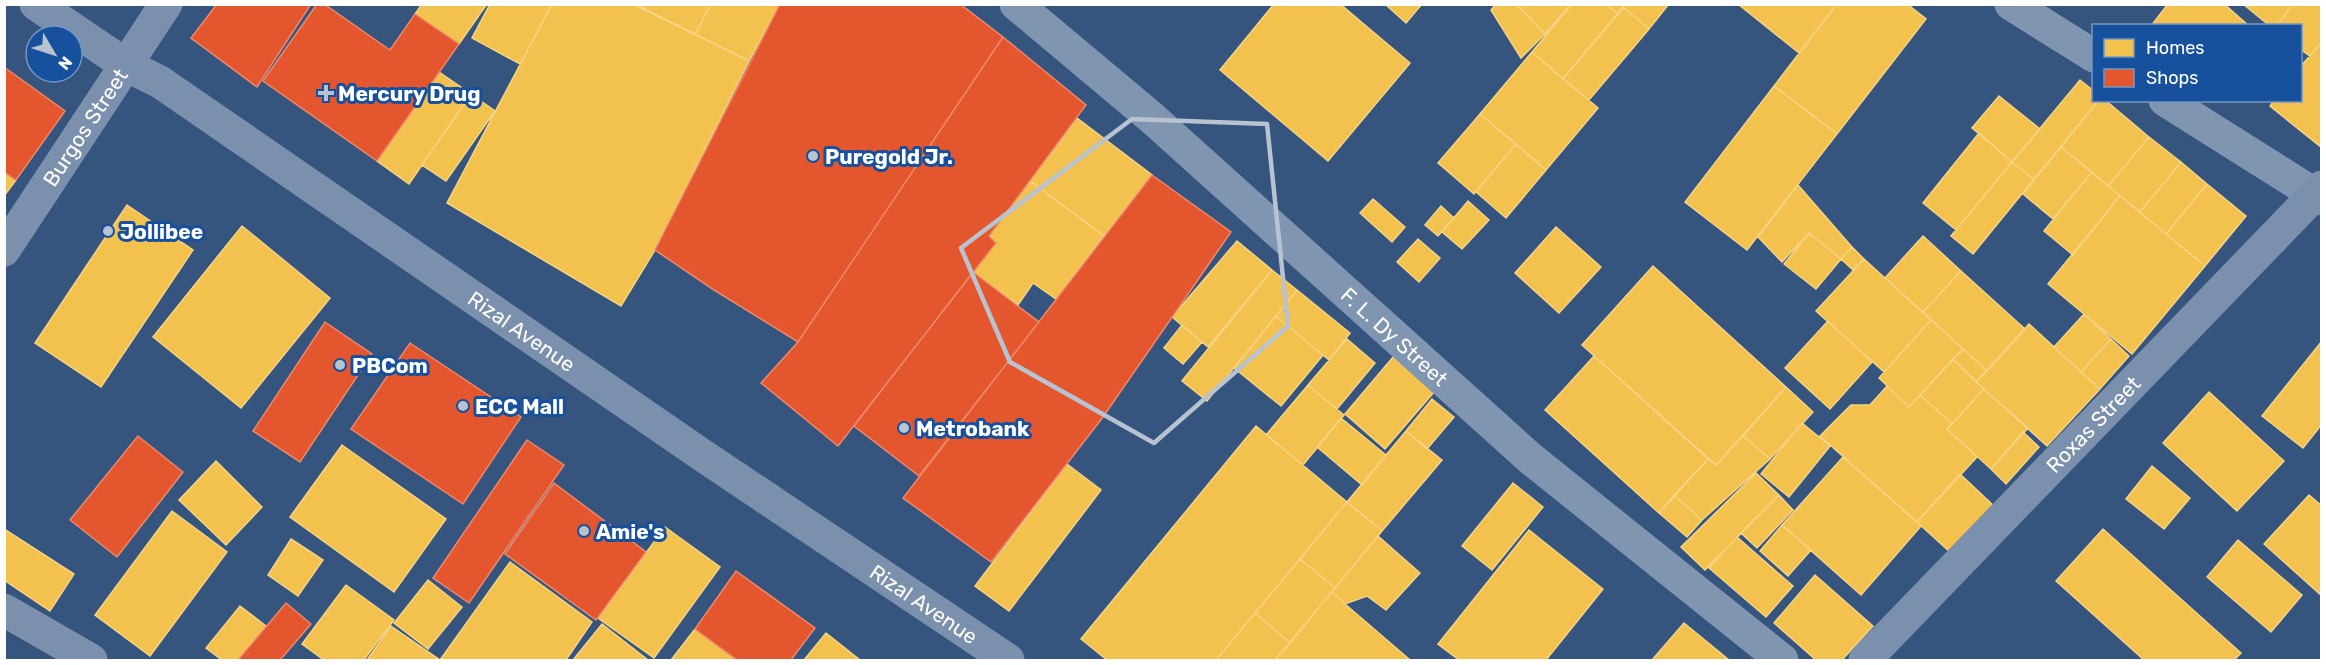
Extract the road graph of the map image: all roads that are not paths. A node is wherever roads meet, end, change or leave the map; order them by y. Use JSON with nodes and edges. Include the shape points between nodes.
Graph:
{"nodes":[{"id":1,"x":36,"y":4,"type":"edge"},
{"id":2,"x":166,"y":4,"type":"edge"},
{"id":3,"x":1016,"y":4,"type":"edge"},
{"id":4,"x":2011,"y":4,"type":"edge"},
{"id":5,"x":2092,"y":55,"type":"edge"},
{"id":6,"x":126,"y":64,"type":"junction"},
{"id":7,"x":2168,"y":102,"type":"edge"},
{"id":8,"x":2320,"y":193,"type":"edge"},
{"id":9,"x":4,"y":250,"type":"edge"},
{"id":10,"x":4,"y":609,"type":"edge"},
{"id":11,"x":91,"y":660,"type":"edge"},
{"id":12,"x":1008,"y":660,"type":"edge"},
{"id":13,"x":1782,"y":660,"type":"edge"},
{"id":14,"x":1865,"y":660,"type":"edge"}],
"edges":[{"from":1,"to":6,"type":"main road","name":"Rizal Avenue"},
{"from":2,"to":6,"type":"main road","name":"Burgos Street"},
{"from":3,"to":13,"type":"street","name":"F. L. Dy Street","via":[[1152,117],[1531,459]]},
{"from":4,"to":5,"type":"street"},
{"from":6,"to":9,"type":"main road","name":"Burgos Street"},
{"from":6,"to":12,"type":"main road","name":"Rizal Avenue","via":[[160,82]]},
{"from":7,"to":8,"type":"street"},
{"from":8,"to":14,"type":"main road","name":"Roxas Street"},
{"from":10,"to":11,"type":"main road"}]}
